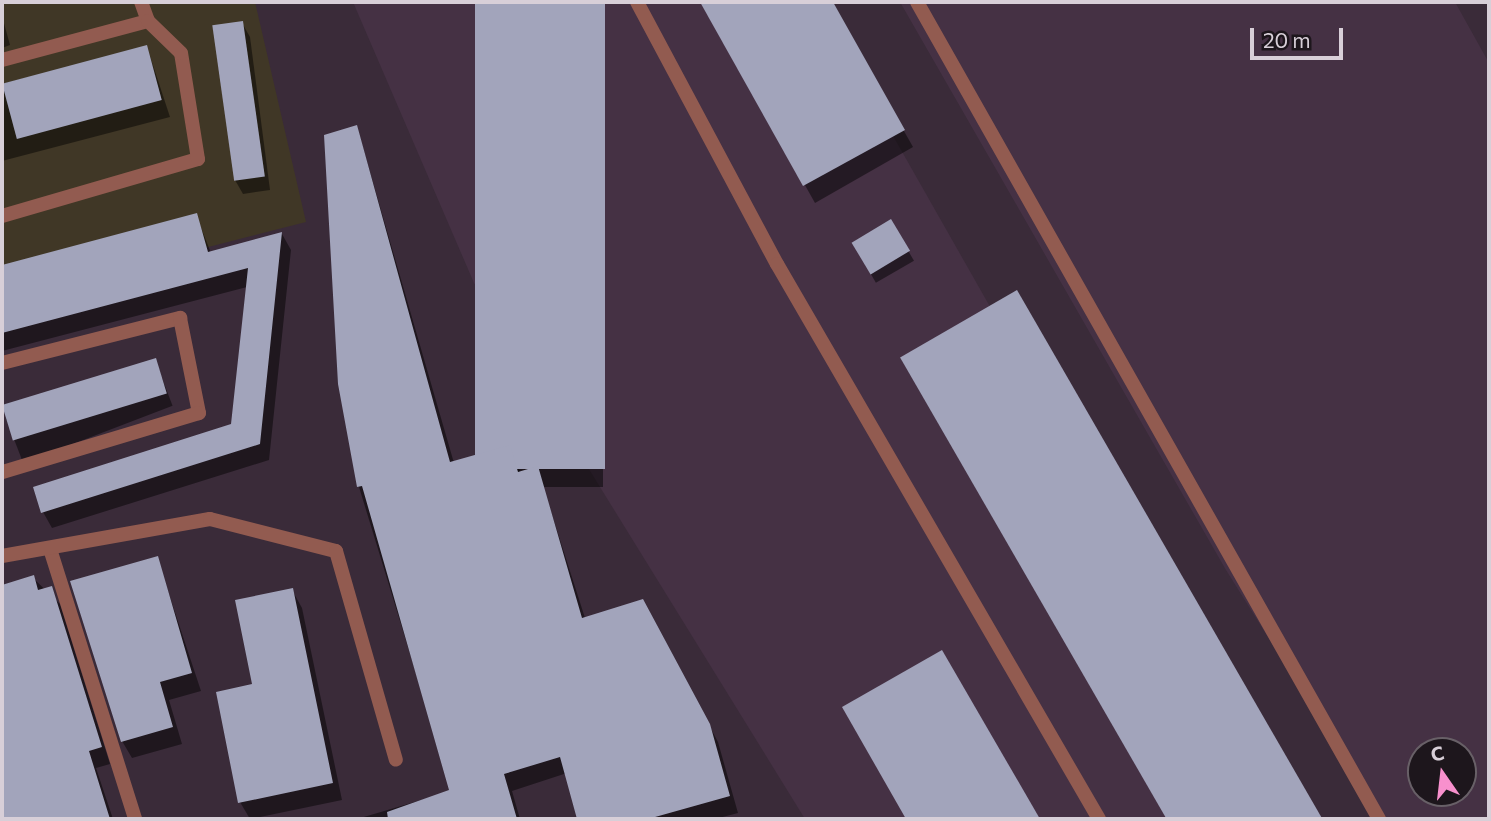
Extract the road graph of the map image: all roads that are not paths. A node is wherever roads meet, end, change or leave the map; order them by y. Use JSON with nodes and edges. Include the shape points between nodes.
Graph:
{"nodes":[{"id":1,"x":141,"y":2,"type":"edge"},
{"id":2,"x":637,"y":2,"type":"edge"},
{"id":3,"x":917,"y":2,"type":"edge"},
{"id":4,"x":148,"y":21,"type":"junction"},
{"id":5,"x":2,"y":60,"type":"edge"},
{"id":6,"x":2,"y":216,"type":"edge"},
{"id":7,"x":2,"y":363,"type":"edge"},
{"id":8,"x":2,"y":471,"type":"edge"},
{"id":9,"x":51,"y":552,"type":"junction"},
{"id":10,"x":2,"y":556,"type":"edge"},
{"id":11,"x":396,"y":760,"type":"dead end"},
{"id":12,"x":135,"y":819,"type":"edge"},
{"id":13,"x":1098,"y":819,"type":"edge"},
{"id":14,"x":1379,"y":819,"type":"edge"}],
"edges":[{"from":1,"to":4,"type":"lane"},
{"from":2,"to":13,"type":"lane","via":[[777,264]]},
{"from":3,"to":14,"type":"lane"},
{"from":4,"to":5,"type":"lane"},
{"from":4,"to":6,"type":"lane","via":[[181,53],[198,159]]},
{"from":7,"to":8,"type":"lane","via":[[180,318],[198,413]]},
{"from":9,"to":10,"type":"lane"},
{"from":9,"to":11,"type":"lane","via":[[210,519],[336,551]]},
{"from":9,"to":12,"type":"lane"}]}
